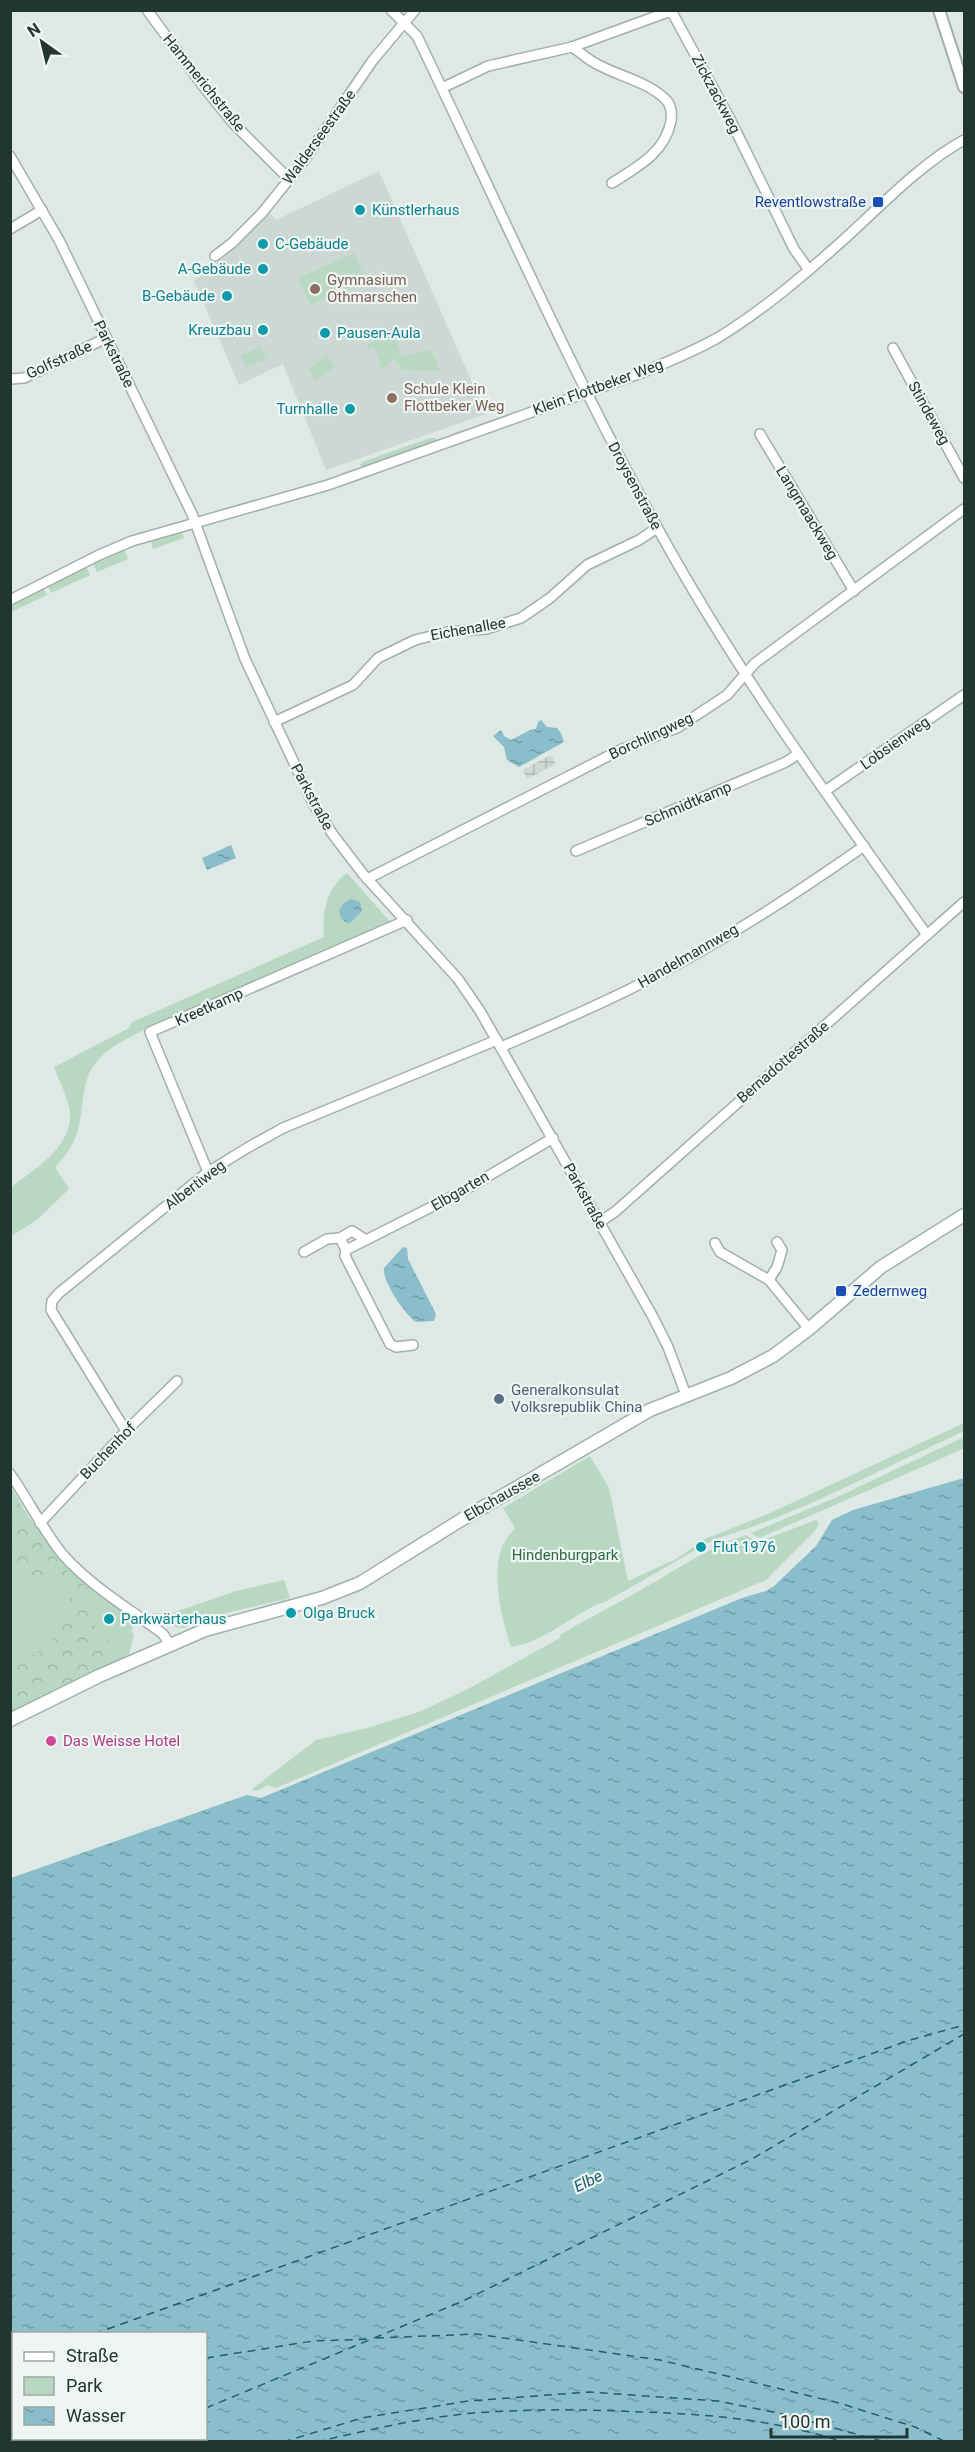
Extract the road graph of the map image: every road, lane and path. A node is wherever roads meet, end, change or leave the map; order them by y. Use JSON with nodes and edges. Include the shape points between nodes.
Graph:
{"nodes":[{"id":1,"x":147,"y":10,"type":"edge"},
{"id":2,"x":391,"y":10,"type":"edge"},
{"id":3,"x":416,"y":10,"type":"edge"},
{"id":4,"x":939,"y":10,"type":"edge"},
{"id":5,"x":406,"y":24,"type":"junction"},
{"id":6,"x":572,"y":47,"type":"junction"},
{"id":7,"x":964,"y":87,"type":"edge"},
{"id":8,"x":442,"y":88,"type":"junction"},
{"id":9,"x":964,"y":140,"type":"edge"},
{"id":10,"x":10,"y":156,"type":"edge"},
{"id":11,"x":289,"y":179,"type":"junction"},
{"id":12,"x":612,"y":183,"type":"dead end"},
{"id":13,"x":42,"y":210,"type":"junction"},
{"id":14,"x":10,"y":228,"type":"edge"},
{"id":15,"x":215,"y":255,"type":"dead end"},
{"id":16,"x":809,"y":270,"type":"junction"},
{"id":17,"x":106,"y":338,"type":"junction"},
{"id":18,"x":893,"y":348,"type":"dead end"},
{"id":19,"x":10,"y":379,"type":"edge"},
{"id":20,"x":586,"y":393,"type":"junction"},
{"id":21,"x":760,"y":434,"type":"dead end"},
{"id":22,"x":964,"y":478,"type":"edge"},
{"id":23,"x":964,"y":509,"type":"edge"},
{"id":24,"x":196,"y":522,"type":"junction"},
{"id":25,"x":657,"y":528,"type":"junction"},
{"id":26,"x":854,"y":591,"type":"junction"},
{"id":27,"x":10,"y":600,"type":"edge"},
{"id":28,"x":746,"y":674,"type":"junction"},
{"id":29,"x":964,"y":695,"type":"edge"},
{"id":30,"x":274,"y":722,"type":"junction"},
{"id":31,"x":798,"y":754,"type":"junction"},
{"id":32,"x":825,"y":791,"type":"junction"},
{"id":33,"x":864,"y":846,"type":"junction"},
{"id":34,"x":576,"y":851,"type":"dead end"},
{"id":35,"x":367,"y":879,"type":"junction"},
{"id":36,"x":964,"y":902,"type":"edge"},
{"id":37,"x":407,"y":920,"type":"junction"},
{"id":38,"x":927,"y":935,"type":"junction"},
{"id":39,"x":499,"y":1044,"type":"junction"},
{"id":40,"x":553,"y":1138,"type":"junction"},
{"id":41,"x":208,"y":1173,"type":"junction"},
{"id":42,"x":964,"y":1215,"type":"edge"},
{"id":43,"x":600,"y":1222,"type":"junction"},
{"id":44,"x":340,"y":1238,"type":"junction"},
{"id":45,"x":366,"y":1240,"type":"junction"},
{"id":46,"x":777,"y":1242,"type":"dead end"},
{"id":47,"x":715,"y":1243,"type":"dead end"},
{"id":48,"x":346,"y":1250,"type":"junction"},
{"id":49,"x":304,"y":1252,"type":"dead end"},
{"id":50,"x":769,"y":1280,"type":"junction"},
{"id":51,"x":809,"y":1329,"type":"junction"},
{"id":52,"x":413,"y":1345,"type":"dead end"},
{"id":53,"x":177,"y":1381,"type":"dead end"},
{"id":54,"x":686,"y":1395,"type":"junction"},
{"id":55,"x":126,"y":1431,"type":"junction"},
{"id":56,"x":10,"y":1474,"type":"edge"},
{"id":57,"x":40,"y":1523,"type":"junction"},
{"id":58,"x":170,"y":1645,"type":"junction"},
{"id":59,"x":10,"y":1720,"type":"edge"}],
"edges":[{"from":1,"to":11,"type":"street","name":"Hammerichstraße","via":[[233,123]]},
{"from":2,"to":5,"type":"street","name":"Droysenstraße"},
{"from":3,"to":5,"type":"street","name":"Walderseestraße"},
{"from":4,"to":7,"type":"street"},
{"from":5,"to":8,"type":"street","name":"Droysenstraße","via":[[417,36]]},
{"from":5,"to":11,"type":"street","name":"Walderseestraße","via":[[373,60]]},
{"from":6,"to":8,"type":"street","name":"Zickzackweg","via":[[488,66]]},
{"from":6,"to":12,"type":"street","via":[[665,99],[671,110],[665,138],[651,157]]},
{"from":6,"to":16,"type":"street","name":"Zickzackweg","via":[[668,12],[673,14],[794,249]]},
{"from":8,"to":20,"type":"street","name":"Droysenstraße"},
{"from":9,"to":16,"type":"street","name":"Klein Flottbeker Weg","via":[[908,183]]},
{"from":10,"to":13,"type":"street","name":"Parkstraße"},
{"from":11,"to":15,"type":"street","name":"Walderseestraße","via":[[262,213]]},
{"from":13,"to":14,"type":"street"},
{"from":13,"to":17,"type":"street","name":"Parkstraße"},
{"from":16,"to":20,"type":"street","name":"Klein Flottbeker Weg","via":[[717,338],[644,372]]},
{"from":17,"to":19,"type":"street","name":"Golfstraße","via":[[24,378]]},
{"from":17,"to":24,"type":"street","name":"Parkstraße"},
{"from":18,"to":22,"type":"street","name":"Stindeweg"},
{"from":20,"to":24,"type":"street","name":"Klein Flottbeker Weg","via":[[328,485]]},
{"from":20,"to":25,"type":"street","name":"Droysenstraße"},
{"from":21,"to":26,"type":"street","name":"Langmaackweg"},
{"from":23,"to":26,"type":"street","name":"Borchlingweg"},
{"from":24,"to":27,"type":"street","name":"Klein Flottbeker Weg","via":[[114,548]]},
{"from":24,"to":30,"type":"street","name":"Parkstraße","via":[[245,659]]},
{"from":25,"to":28,"type":"street","name":"Droysenstraße"},
{"from":25,"to":30,"type":"street","name":"Eichenallee","via":[[592,561],[520,618],[497,627],[415,640],[378,658],[353,685]]},
{"from":26,"to":28,"type":"street","name":"Borchlingweg","via":[[755,663]]},
{"from":28,"to":31,"type":"street","name":"Droysenstraße"},
{"from":28,"to":35,"type":"street","name":"Borchlingweg","via":[[728,695],[677,728],[622,749]]},
{"from":29,"to":32,"type":"street","name":"Lobsienweg"},
{"from":30,"to":35,"type":"street","name":"Parkstraße","via":[[319,812]]},
{"from":31,"to":32,"type":"street","name":"Droysenstraße"},
{"from":31,"to":34,"type":"street","name":"Schmidtkamp"},
{"from":32,"to":33,"type":"street","name":"Droysenstraße"},
{"from":33,"to":38,"type":"street","name":"Droysenstraße"},
{"from":33,"to":39,"type":"street","name":"Handelmannweg","via":[[682,962],[578,1014]]},
{"from":35,"to":37,"type":"street","name":"Parkstraße"},
{"from":36,"to":38,"type":"street","name":"Bernadottestraße"},
{"from":37,"to":39,"type":"street","name":"Parkstraße","via":[[459,979]]},
{"from":37,"to":41,"type":"street","name":"Kreetkamp","via":[[150,1032]]},
{"from":38,"to":43,"type":"street","name":"Bernadottestraße"},
{"from":39,"to":40,"type":"street","name":"Parkstraße"},
{"from":39,"to":41,"type":"street","name":"Albertiweg","via":[[283,1128]]},
{"from":40,"to":43,"type":"street","name":"Parkstraße"},
{"from":40,"to":45,"type":"street","name":"Elbgarten","via":[[463,1191]]},
{"from":41,"to":55,"type":"street","name":"Albertiweg","via":[[52,1301],[51,1310]]},
{"from":42,"to":51,"type":"main road","name":"Elbchaussee","via":[[881,1267]]},
{"from":43,"to":54,"type":"street","name":"Parkstraße","via":[[662,1334]]},
{"from":44,"to":45,"type":"street","via":[[352,1231]]},
{"from":44,"to":48,"type":"street"},
{"from":44,"to":49,"type":"street","via":[[327,1239]]},
{"from":45,"to":48,"type":"street","name":"Elbgarten"},
{"from":46,"to":50,"type":"street","via":[[781,1258]]},
{"from":47,"to":50,"type":"street","via":[[720,1252]]},
{"from":48,"to":52,"type":"street","via":[[345,1256],[390,1344]]},
{"from":50,"to":51,"type":"street"},
{"from":51,"to":54,"type":"main road","name":"Elbchaussee","via":[[754,1367]]},
{"from":53,"to":55,"type":"street","name":"Buchenhof"},
{"from":54,"to":58,"type":"main road","name":"Elbchaussee","via":[[641,1415],[360,1583],[322,1598],[219,1625]]},
{"from":55,"to":57,"type":"street","name":"Buchenhof"},
{"from":56,"to":57,"type":"street"},
{"from":57,"to":58,"type":"street","via":[[64,1556],[91,1581],[164,1634]]},
{"from":58,"to":59,"type":"main road","name":"Elbchaussee"}]}
